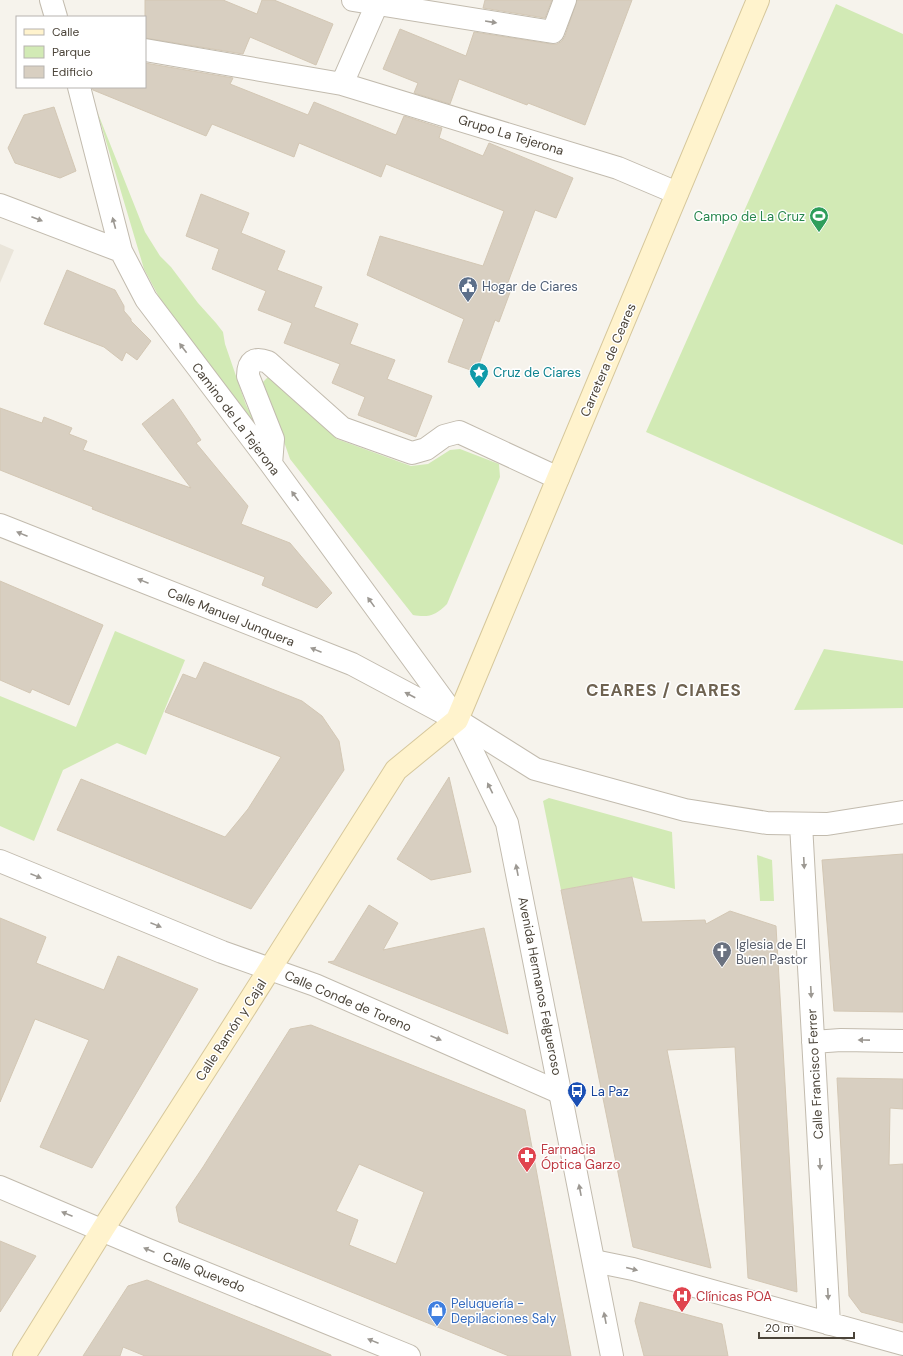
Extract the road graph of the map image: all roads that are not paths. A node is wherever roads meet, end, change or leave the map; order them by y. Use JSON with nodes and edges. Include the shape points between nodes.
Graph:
{"nodes":[{"id":1,"x":51,"y":0,"type":"edge"},
{"id":2,"x":353,"y":0,"type":"edge"},
{"id":3,"x":565,"y":0,"type":"edge"},
{"id":4,"x":758,"y":0,"type":"edge"},
{"id":5,"x":376,"y":4,"type":"junction"},
{"id":6,"x":456,"y":8,"type":"edge"},
{"id":7,"x":56,"y":16,"type":"edge"},
{"id":8,"x":146,"y":50,"type":"edge"},
{"id":9,"x":342,"y":84,"type":"junction"},
{"id":10,"x":79,"y":88,"type":"edge"},
{"id":11,"x":677,"y":193,"type":"junction"},
{"id":12,"x":0,"y":205,"type":"edge"},
{"id":13,"x":121,"y":251,"type":"junction"},
{"id":14,"x":271,"y":464,"type":"junction"},
{"id":15,"x":558,"y":478,"type":"junction"},
{"id":16,"x":0,"y":525,"type":"edge"},
{"id":17,"x":457,"y":720,"type":"junction"},
{"id":18,"x":903,"y":812,"type":"edge"},
{"id":19,"x":801,"y":824,"type":"junction"},
{"id":20,"x":0,"y":861,"type":"edge"},
{"id":21,"x":270,"y":969,"type":"junction"},
{"id":22,"x":903,"y":1041,"type":"edge"},
{"id":23,"x":814,"y":1042,"type":"junction"},
{"id":24,"x":561,"y":1093,"type":"junction"},
{"id":25,"x":0,"y":1187,"type":"edge"},
{"id":26,"x":103,"y":1229,"type":"junction"},
{"id":27,"x":594,"y":1260,"type":"junction"},
{"id":28,"x":829,"y":1324,"type":"junction"},
{"id":29,"x":903,"y":1344,"type":"edge"},
{"id":30,"x":24,"y":1356,"type":"edge"},
{"id":31,"x":409,"y":1356,"type":"edge"},
{"id":32,"x":612,"y":1356,"type":"edge"}],
"edges":[{"from":1,"to":7,"type":"street"},
{"from":2,"to":5,"type":"street"},
{"from":6,"to":3,"type":"street","one_way":true,"via":[[553,32]]},
{"from":4,"to":11,"type":"main road","name":"Carretera de Ceares"},
{"from":5,"to":6,"type":"street"},
{"from":5,"to":9,"type":"street"},
{"from":8,"to":9,"type":"street","name":"Grupo La Tejerona"},
{"from":9,"to":11,"type":"street","name":"Grupo La Tejerona","via":[[618,168]]},
{"from":13,"to":10,"type":"street","name":"Camino de La Tejerona","one_way":true},
{"from":11,"to":15,"type":"main road","name":"Carretera de Ceares"},
{"from":12,"to":13,"type":"street","one_way":true},
{"from":14,"to":13,"type":"street","name":"Camino de La Tejerona","one_way":true,"via":[[146,299]]},
{"from":14,"to":15,"type":"street","via":[[273,439],[248,376],[248,367],[259,359],[268,362],[342,428],[412,453],[426,448],[444,436],[459,432]]},
{"from":17,"to":14,"type":"street","name":"Camino de La Tejerona","one_way":true},
{"from":15,"to":17,"type":"main road","name":"Carretera de Ceares"},
{"from":17,"to":16,"type":"street","name":"Calle Manuel Junquera","one_way":true,"via":[[352,664]]},
{"from":17,"to":19,"type":"street","name":"Calle Manuel Junquera","via":[[535,769],[686,810],[767,823]]},
{"from":17,"to":21,"type":"main road","name":"Calle Ramón y Cajal","via":[[396,770]]},
{"from":24,"to":17,"type":"street","name":"Avenida Hermanos Felgueroso","one_way":true,"via":[[507,823]]},
{"from":18,"to":19,"type":"street","name":"Calle Manuel Junquera","via":[[827,824]]},
{"from":19,"to":23,"type":"street","name":"Calle Francisco Ferrer","one_way":true},
{"from":20,"to":21,"type":"street","name":"Calle Conde de Toreno","one_way":true,"via":[[222,952]]},
{"from":21,"to":24,"type":"street","name":"Calle Conde de Toreno","one_way":true,"via":[[315,985]]},
{"from":21,"to":26,"type":"main road","name":"Calle Ramón y Cajal"},
{"from":22,"to":23,"type":"street","one_way":true},
{"from":23,"to":28,"type":"street","name":"Calle Francisco Ferrer","one_way":true},
{"from":27,"to":24,"type":"street","name":"Avenida Hermanos Felgueroso","one_way":true},
{"from":26,"to":25,"type":"street","name":"Calle Quevedo","one_way":true},
{"from":26,"to":30,"type":"main road","name":"Calle Ramón y Cajal"},
{"from":31,"to":26,"type":"street","name":"Calle Quevedo","one_way":true},
{"from":27,"to":28,"type":"street","one_way":true},
{"from":32,"to":27,"type":"street","name":"Avenida Hermanos Felgueroso","one_way":true},
{"from":28,"to":29,"type":"street"}]}
